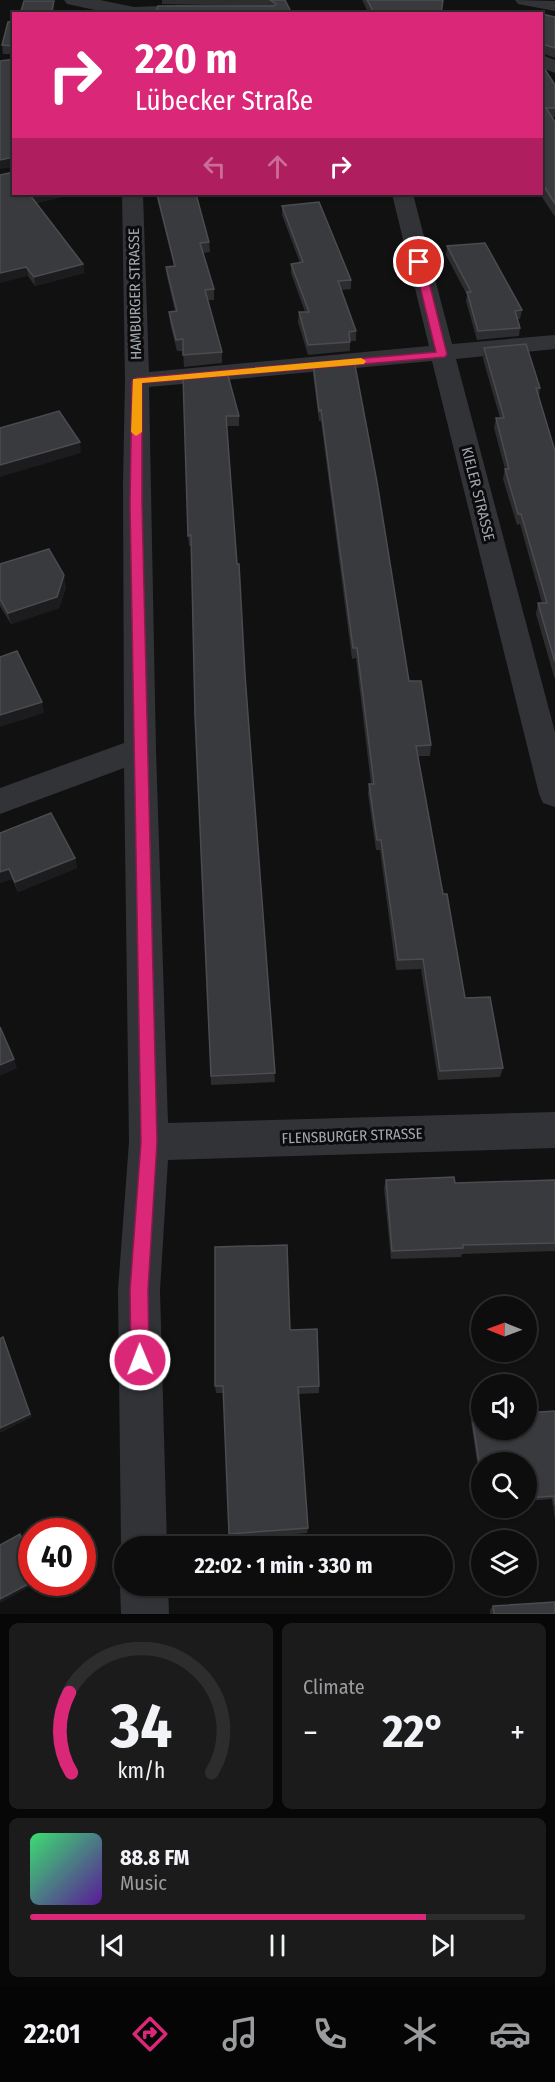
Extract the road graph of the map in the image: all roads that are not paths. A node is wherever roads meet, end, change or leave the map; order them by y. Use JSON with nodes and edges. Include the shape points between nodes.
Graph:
{"nodes":[{"id":1,"x":73,"y":0,"type":"edge"},
{"id":2,"x":524,"y":0,"type":"edge"},
{"id":3,"x":555,"y":6,"type":"edge"},
{"id":4,"x":134,"y":9,"type":"edge"},
{"id":5,"x":224,"y":12,"type":"edge"},
{"id":6,"x":132,"y":195,"type":"edge"},
{"id":7,"x":402,"y":195,"type":"edge"},
{"id":8,"x":555,"y":342,"type":"edge"},
{"id":9,"x":442,"y":354,"type":"junction"},
{"id":10,"x":137,"y":381,"type":"junction"},
{"id":11,"x":140,"y":750,"type":"junction"},
{"id":12,"x":555,"y":795,"type":"edge"},
{"id":13,"x":0,"y":801,"type":"edge"},
{"id":14,"x":555,"y":1130,"type":"edge"},
{"id":15,"x":149,"y":1142,"type":"junction"},
{"id":16,"x":144,"y":1536,"type":"edge"},
{"id":17,"x":144,"y":1596,"type":"edge"},
{"id":18,"x":145,"y":1614,"type":"edge"}],
"edges":[{"from":1,"to":4,"type":"street"},
{"from":2,"to":3,"type":"street"},
{"from":4,"to":5,"type":"street"},
{"from":6,"to":10,"type":"street","name":"HAMBURGER STRASSE"},
{"from":7,"to":9,"type":"street","name":"KIELER STRASSE"},
{"from":8,"to":9,"type":"street"},
{"from":9,"to":10,"type":"street"},
{"from":9,"to":12,"type":"street","name":"KIELER STRASSE"},
{"from":10,"to":11,"type":"street","name":"HAMBURGER STRASSE"},
{"from":11,"to":13,"type":"street"},
{"from":11,"to":15,"type":"street","name":"HAMBURGER STRASSE"},
{"from":14,"to":15,"type":"street","name":"FLENSBURGER STRASSE"},
{"from":15,"to":16,"type":"street","name":"HAMBURGER STRASSE","via":[[139,1290]]},
{"from":17,"to":18,"type":"street"}]}
